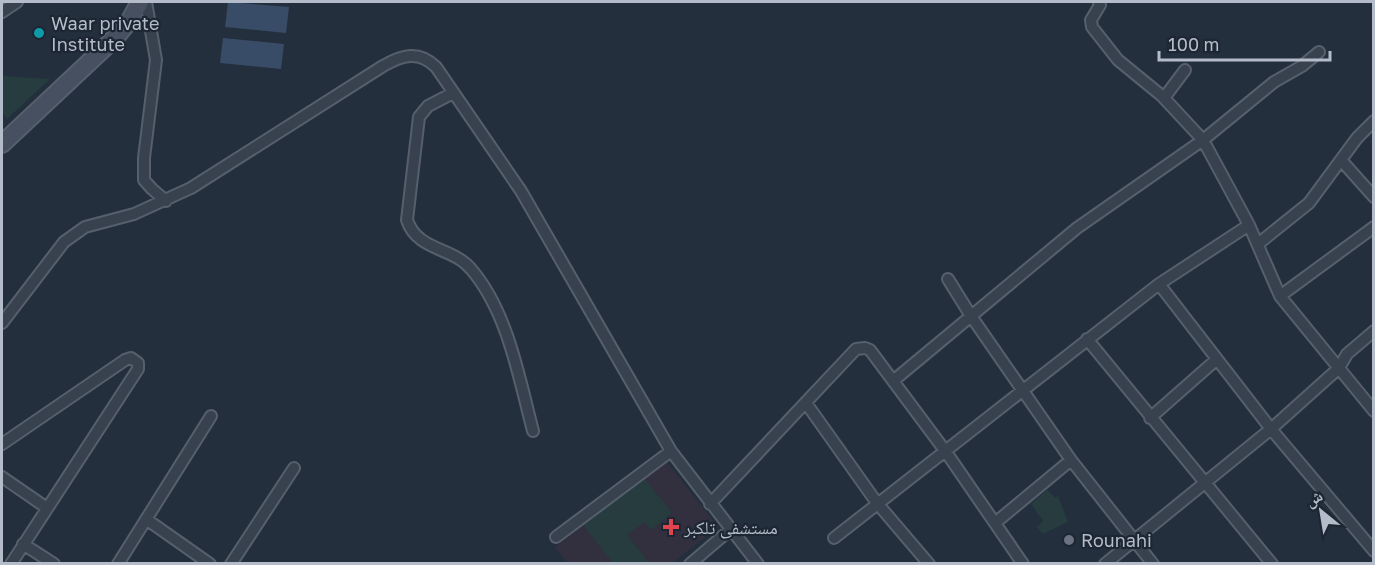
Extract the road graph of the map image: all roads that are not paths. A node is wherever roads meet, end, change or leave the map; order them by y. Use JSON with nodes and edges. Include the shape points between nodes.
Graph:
{"nodes":[{"id":1,"x":17,"y":2,"type":"edge"},
{"id":2,"x":140,"y":2,"type":"edge"},
{"id":3,"x":146,"y":2,"type":"edge"},
{"id":4,"x":1100,"y":2,"type":"edge"},
{"id":5,"x":2,"y":12,"type":"edge"},
{"id":6,"x":1319,"y":52,"type":"dead end"},
{"id":7,"x":1185,"y":70,"type":"dead end"},
{"id":8,"x":453,"y":93,"type":"junction"},
{"id":9,"x":1164,"y":98,"type":"junction"},
{"id":10,"x":1374,"y":121,"type":"edge"},
{"id":11,"x":4,"y":136,"type":"edge"},
{"id":12,"x":1203,"y":140,"type":"junction"},
{"id":13,"x":1341,"y":160,"type":"junction"},
{"id":14,"x":1374,"y":198,"type":"edge"},
{"id":15,"x":166,"y":201,"type":"junction"},
{"id":16,"x":1249,"y":225,"type":"junction"},
{"id":17,"x":1374,"y":227,"type":"edge"},
{"id":18,"x":1258,"y":244,"type":"junction"},
{"id":19,"x":948,"y":279,"type":"dead end"},
{"id":20,"x":1160,"y":284,"type":"junction"},
{"id":21,"x":1280,"y":296,"type":"junction"},
{"id":22,"x":971,"y":316,"type":"junction"},
{"id":23,"x":2,"y":323,"type":"edge"},
{"id":24,"x":1374,"y":331,"type":"edge"},
{"id":25,"x":1087,"y":339,"type":"junction"},
{"id":26,"x":1216,"y":359,"type":"junction"},
{"id":27,"x":1339,"y":368,"type":"junction"},
{"id":28,"x":893,"y":381,"type":"junction"},
{"id":29,"x":1022,"y":389,"type":"junction"},
{"id":30,"x":806,"y":403,"type":"junction"},
{"id":31,"x":1374,"y":411,"type":"edge"},
{"id":32,"x":211,"y":416,"type":"dead end"},
{"id":33,"x":1150,"y":418,"type":"junction"},
{"id":34,"x":1271,"y":429,"type":"junction"},
{"id":35,"x":532,"y":431,"type":"dead end"},
{"id":36,"x":2,"y":444,"type":"edge"},
{"id":37,"x":671,"y":451,"type":"junction"},
{"id":38,"x":946,"y":452,"type":"junction"},
{"id":39,"x":1071,"y":460,"type":"junction"},
{"id":40,"x":294,"y":468,"type":"dead end"},
{"id":41,"x":2,"y":477,"type":"edge"},
{"id":42,"x":1206,"y":482,"type":"junction"},
{"id":43,"x":877,"y":503,"type":"junction"},
{"id":44,"x":710,"y":504,"type":"junction"},
{"id":45,"x":47,"y":508,"type":"junction"},
{"id":46,"x":146,"y":519,"type":"junction"},
{"id":47,"x":995,"y":524,"type":"junction"},
{"id":48,"x":731,"y":529,"type":"junction"},
{"id":49,"x":556,"y":537,"type":"dead end"},
{"id":50,"x":834,"y":538,"type":"dead end"},
{"id":51,"x":1134,"y":540,"type":"junction"},
{"id":52,"x":23,"y":544,"type":"junction"},
{"id":53,"x":1374,"y":551,"type":"edge"},
{"id":54,"x":11,"y":564,"type":"edge"},
{"id":55,"x":54,"y":564,"type":"edge"},
{"id":56,"x":118,"y":564,"type":"edge"},
{"id":57,"x":210,"y":564,"type":"edge"},
{"id":58,"x":231,"y":564,"type":"edge"},
{"id":59,"x":690,"y":564,"type":"edge"},
{"id":60,"x":758,"y":564,"type":"edge"},
{"id":61,"x":929,"y":564,"type":"edge"},
{"id":62,"x":1023,"y":564,"type":"edge"},
{"id":63,"x":1105,"y":564,"type":"edge"},
{"id":64,"x":1153,"y":564,"type":"edge"},
{"id":65,"x":1272,"y":564,"type":"edge"}],
"edges":[{"from":1,"to":5,"type":"street"},
{"from":2,"to":11,"type":"main road","via":[[116,37]]},
{"from":3,"to":15,"type":"street","via":[[156,60],[144,180]]},
{"from":4,"to":9,"type":"street","via":[[1091,20],[1092,27],[1118,60]]},
{"from":6,"to":12,"type":"street","via":[[1274,82]]},
{"from":7,"to":9,"type":"street"},
{"from":8,"to":15,"type":"street","via":[[431,62],[411,55],[398,58],[203,182]]},
{"from":8,"to":35,"type":"street","via":[[428,106],[419,117],[407,220],[423,243],[468,266],[487,295],[503,324]]},
{"from":8,"to":37,"type":"street","via":[[520,191]]},
{"from":9,"to":12,"type":"street"},
{"from":10,"to":13,"type":"street"},
{"from":12,"to":16,"type":"street"},
{"from":12,"to":22,"type":"street","via":[[1077,228]]},
{"from":13,"to":14,"type":"street"},
{"from":13,"to":18,"type":"street","via":[[1309,203]]},
{"from":15,"to":23,"type":"street","via":[[85,227],[70,236]]},
{"from":16,"to":18,"type":"street"},
{"from":16,"to":20,"type":"street"},
{"from":17,"to":21,"type":"street"},
{"from":18,"to":21,"type":"street"},
{"from":19,"to":22,"type":"street"},
{"from":20,"to":25,"type":"street"},
{"from":20,"to":26,"type":"street"},
{"from":21,"to":27,"type":"street"},
{"from":22,"to":28,"type":"street"},
{"from":22,"to":29,"type":"street"},
{"from":24,"to":27,"type":"street","via":[[1347,354]]},
{"from":25,"to":29,"type":"street"},
{"from":25,"to":33,"type":"street"},
{"from":26,"to":33,"type":"street"},
{"from":26,"to":34,"type":"street"},
{"from":27,"to":31,"type":"street"},
{"from":27,"to":34,"type":"street"},
{"from":28,"to":30,"type":"street","via":[[870,350],[859,348]]},
{"from":28,"to":38,"type":"street"},
{"from":29,"to":38,"type":"street"},
{"from":29,"to":39,"type":"street"},
{"from":30,"to":43,"type":"street"},
{"from":30,"to":44,"type":"street"},
{"from":32,"to":46,"type":"street"},
{"from":33,"to":42,"type":"street"},
{"from":34,"to":42,"type":"street"},
{"from":34,"to":53,"type":"street"},
{"from":36,"to":45,"type":"street","via":[[125,360],[136,360],[138,369]]},
{"from":37,"to":44,"type":"street"},
{"from":37,"to":49,"type":"street"},
{"from":38,"to":43,"type":"street"},
{"from":38,"to":47,"type":"street"},
{"from":39,"to":47,"type":"street"},
{"from":39,"to":51,"type":"street"},
{"from":40,"to":58,"type":"street"},
{"from":41,"to":45,"type":"street"},
{"from":42,"to":51,"type":"street"},
{"from":42,"to":65,"type":"street"},
{"from":43,"to":50,"type":"street"},
{"from":43,"to":61,"type":"street"},
{"from":44,"to":48,"type":"street"},
{"from":45,"to":52,"type":"street"},
{"from":46,"to":56,"type":"street"},
{"from":46,"to":57,"type":"street"},
{"from":47,"to":62,"type":"street"},
{"from":48,"to":59,"type":"street"},
{"from":48,"to":60,"type":"street"},
{"from":51,"to":63,"type":"street"},
{"from":51,"to":64,"type":"street"},
{"from":52,"to":54,"type":"street"},
{"from":52,"to":55,"type":"street"}]}
